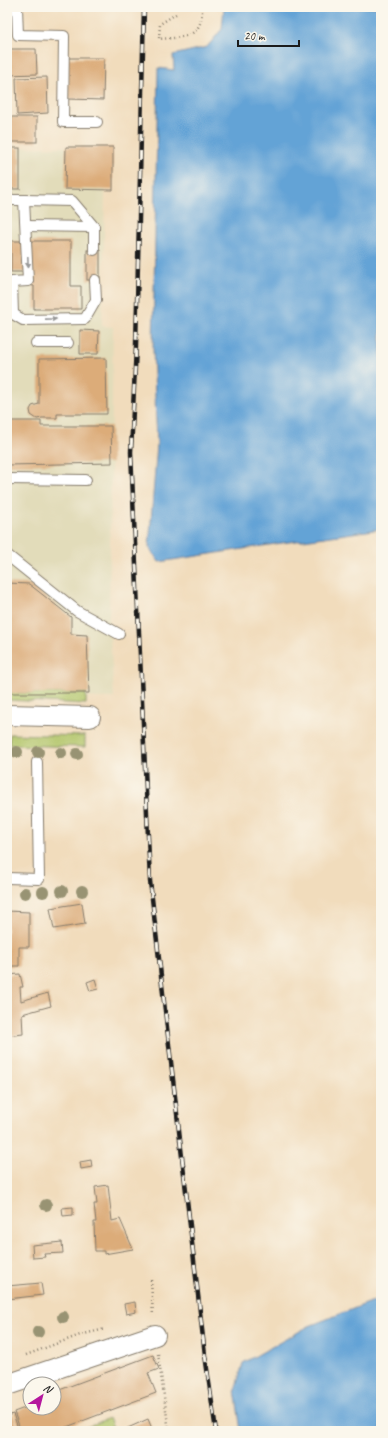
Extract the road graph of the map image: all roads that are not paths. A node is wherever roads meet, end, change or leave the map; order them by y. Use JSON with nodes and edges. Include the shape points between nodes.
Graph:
{"nodes":[{"id":1,"x":17,"y":7,"type":"edge"},
{"id":2,"x":98,"y":122,"type":"dead end"},
{"id":3,"x":7,"y":200,"type":"edge"},
{"id":4,"x":24,"y":200,"type":"junction"},
{"id":5,"x":26,"y":226,"type":"junction"},
{"id":6,"x":94,"y":227,"type":"junction"},
{"id":7,"x":94,"y":250,"type":"dead end"},
{"id":8,"x":95,"y":280,"type":"dead end"},
{"id":9,"x":10,"y":314,"type":"edge"},
{"id":10,"x":36,"y":343,"type":"dead end"},
{"id":11,"x":68,"y":343,"type":"dead end"},
{"id":12,"x":7,"y":479,"type":"edge"},
{"id":13,"x":86,"y":480,"type":"dead end"},
{"id":14,"x":7,"y":555,"type":"edge"},
{"id":15,"x":119,"y":634,"type":"dead end"},
{"id":16,"x":7,"y":715,"type":"edge"},
{"id":17,"x":90,"y":716,"type":"dead end"},
{"id":18,"x":36,"y":762,"type":"dead end"},
{"id":19,"x":7,"y":878,"type":"edge"},
{"id":20,"x":155,"y":1335,"type":"dead end"},
{"id":21,"x":7,"y":1385,"type":"edge"}],
"edges":[{"from":1,"to":2,"type":"lane","via":[[18,35],[64,36],[63,122]]},
{"from":3,"to":4,"type":"lane"},
{"from":4,"to":5,"type":"lane"},
{"from":4,"to":6,"type":"lane","via":[[72,201]]},
{"from":5,"to":6,"type":"lane"},
{"from":5,"to":9,"type":"lane","one_way":true,"via":[[28,282],[12,282]]},
{"from":6,"to":7,"type":"lane"},
{"from":9,"to":8,"type":"lane","one_way":true,"via":[[23,320],[85,318],[96,300]]},
{"from":10,"to":11,"type":"lane"},
{"from":12,"to":13,"type":"lane"},
{"from":14,"to":15,"type":"lane","via":[[77,611]]},
{"from":16,"to":17,"type":"street"},
{"from":18,"to":19,"type":"lane","via":[[39,879]]},
{"from":20,"to":21,"type":"street"}]}
